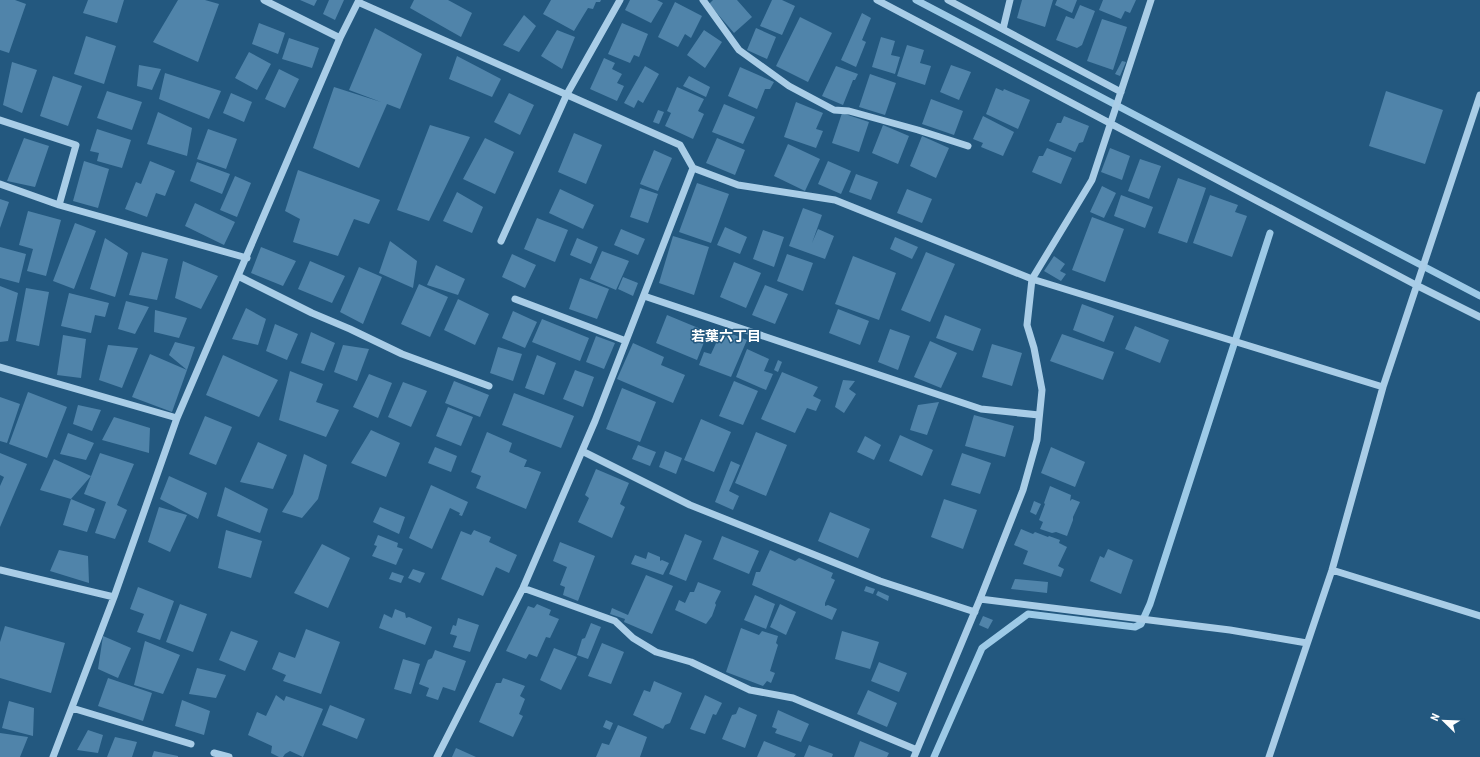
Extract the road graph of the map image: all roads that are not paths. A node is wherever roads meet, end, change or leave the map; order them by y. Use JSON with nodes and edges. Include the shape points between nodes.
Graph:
{"nodes":[{"id":1,"x":264,"y":0,"type":"edge"},
{"id":2,"x":620,"y":0,"type":"edge"},
{"id":3,"x":703,"y":0,"type":"edge"},
{"id":4,"x":877,"y":0,"type":"edge"},
{"id":5,"x":948,"y":0,"type":"edge"},
{"id":6,"x":1010,"y":0,"type":"edge"},
{"id":7,"x":1151,"y":0,"type":"edge"},
{"id":8,"x":358,"y":1,"type":"edge"},
{"id":9,"x":1003,"y":28,"type":"junction"},
{"id":10,"x":340,"y":38,"type":"junction"},
{"id":11,"x":1121,"y":92,"type":"junction"},
{"id":12,"x":567,"y":94,"type":"junction"},
{"id":13,"x":1480,"y":95,"type":"edge"},
{"id":14,"x":0,"y":120,"type":"edge"},
{"id":15,"x":1111,"y":124,"type":"junction"},
{"id":16,"x":968,"y":146,"type":"dead end"},
{"id":17,"x":694,"y":168,"type":"junction"},
{"id":18,"x":0,"y":184,"type":"edge"},
{"id":19,"x":58,"y":205,"type":"junction"},
{"id":20,"x":501,"y":241,"type":"dead end"},
{"id":21,"x":247,"y":258,"type":"junction"},
{"id":22,"x":238,"y":276,"type":"junction"},
{"id":23,"x":1032,"y":279,"type":"junction"},
{"id":24,"x":1416,"y":285,"type":"junction"},
{"id":25,"x":644,"y":296,"type":"junction"},
{"id":26,"x":515,"y":299,"type":"dead end"},
{"id":27,"x":1480,"y":317,"type":"edge"},
{"id":28,"x":626,"y":341,"type":"junction"},
{"id":29,"x":0,"y":367,"type":"edge"},
{"id":30,"x":489,"y":386,"type":"dead end"},
{"id":31,"x":1383,"y":387,"type":"junction"},
{"id":32,"x":1039,"y":415,"type":"junction"},
{"id":33,"x":177,"y":418,"type":"junction"},
{"id":34,"x":582,"y":451,"type":"junction"},
{"id":35,"x":0,"y":570,"type":"edge"},
{"id":36,"x":1332,"y":570,"type":"junction"},
{"id":37,"x":523,"y":588,"type":"junction"},
{"id":38,"x":114,"y":597,"type":"junction"},
{"id":39,"x":980,"y":599,"type":"junction"},
{"id":40,"x":975,"y":612,"type":"junction"},
{"id":41,"x":1480,"y":616,"type":"edge"},
{"id":42,"x":1307,"y":643,"type":"junction"},
{"id":43,"x":72,"y":708,"type":"junction"},
{"id":44,"x":191,"y":744,"type":"dead end"},
{"id":45,"x":214,"y":753,"type":"dead end"},
{"id":46,"x":916,"y":754,"type":"edge"},
{"id":47,"x":52,"y":757,"type":"edge"},
{"id":48,"x":229,"y":757,"type":"edge"},
{"id":49,"x":437,"y":757,"type":"edge"},
{"id":50,"x":1269,"y":757,"type":"edge"}],
"edges":[{"from":1,"to":10,"type":"street"},
{"from":2,"to":12,"type":"street"},
{"from":3,"to":16,"type":"street","via":[[739,50],[789,86],[834,110],[849,111]]},
{"from":4,"to":15,"type":"street"},
{"from":5,"to":9,"type":"street"},
{"from":6,"to":9,"type":"street"},
{"from":7,"to":11,"type":"street"},
{"from":8,"to":10,"type":"street"},
{"from":8,"to":12,"type":"street"},
{"from":9,"to":11,"type":"street"},
{"from":10,"to":21,"type":"street"},
{"from":11,"to":15,"type":"street"},
{"from":12,"to":17,"type":"street","via":[[680,144]]},
{"from":12,"to":20,"type":"street"},
{"from":13,"to":24,"type":"street"},
{"from":14,"to":19,"type":"street","via":[[76,145]]},
{"from":15,"to":23,"type":"street","via":[[1092,180]]},
{"from":15,"to":24,"type":"street"},
{"from":17,"to":23,"type":"street","via":[[738,185],[834,200]]},
{"from":17,"to":25,"type":"street"},
{"from":18,"to":19,"type":"street"},
{"from":19,"to":21,"type":"street"},
{"from":21,"to":22,"type":"street"},
{"from":22,"to":30,"type":"street","via":[[402,354]]},
{"from":22,"to":33,"type":"street"},
{"from":23,"to":31,"type":"street"},
{"from":23,"to":32,"type":"street","via":[[1027,325],[1042,390]]},
{"from":24,"to":27,"type":"street"},
{"from":24,"to":31,"type":"street"},
{"from":25,"to":28,"type":"street"},
{"from":25,"to":32,"type":"street","via":[[981,409]]},
{"from":26,"to":28,"type":"street"},
{"from":28,"to":34,"type":"street"},
{"from":29,"to":33,"type":"street"},
{"from":31,"to":36,"type":"street"},
{"from":32,"to":39,"type":"street","via":[[1037,440],[1023,490]]},
{"from":33,"to":38,"type":"street"},
{"from":34,"to":37,"type":"street"},
{"from":34,"to":40,"type":"street","via":[[705,511],[880,581]]},
{"from":35,"to":38,"type":"street"},
{"from":36,"to":41,"type":"street"},
{"from":36,"to":42,"type":"street"},
{"from":37,"to":46,"type":"street","via":[[615,621],[633,638],[656,652],[691,662],[750,690],[793,698]]},
{"from":37,"to":49,"type":"street"},
{"from":38,"to":43,"type":"street"},
{"from":39,"to":40,"type":"street"},
{"from":39,"to":42,"type":"street","via":[[1230,630]]},
{"from":40,"to":46,"type":"street"},
{"from":42,"to":50,"type":"street"},
{"from":43,"to":44,"type":"street"},
{"from":43,"to":47,"type":"street"},
{"from":45,"to":48,"type":"street"}]}
